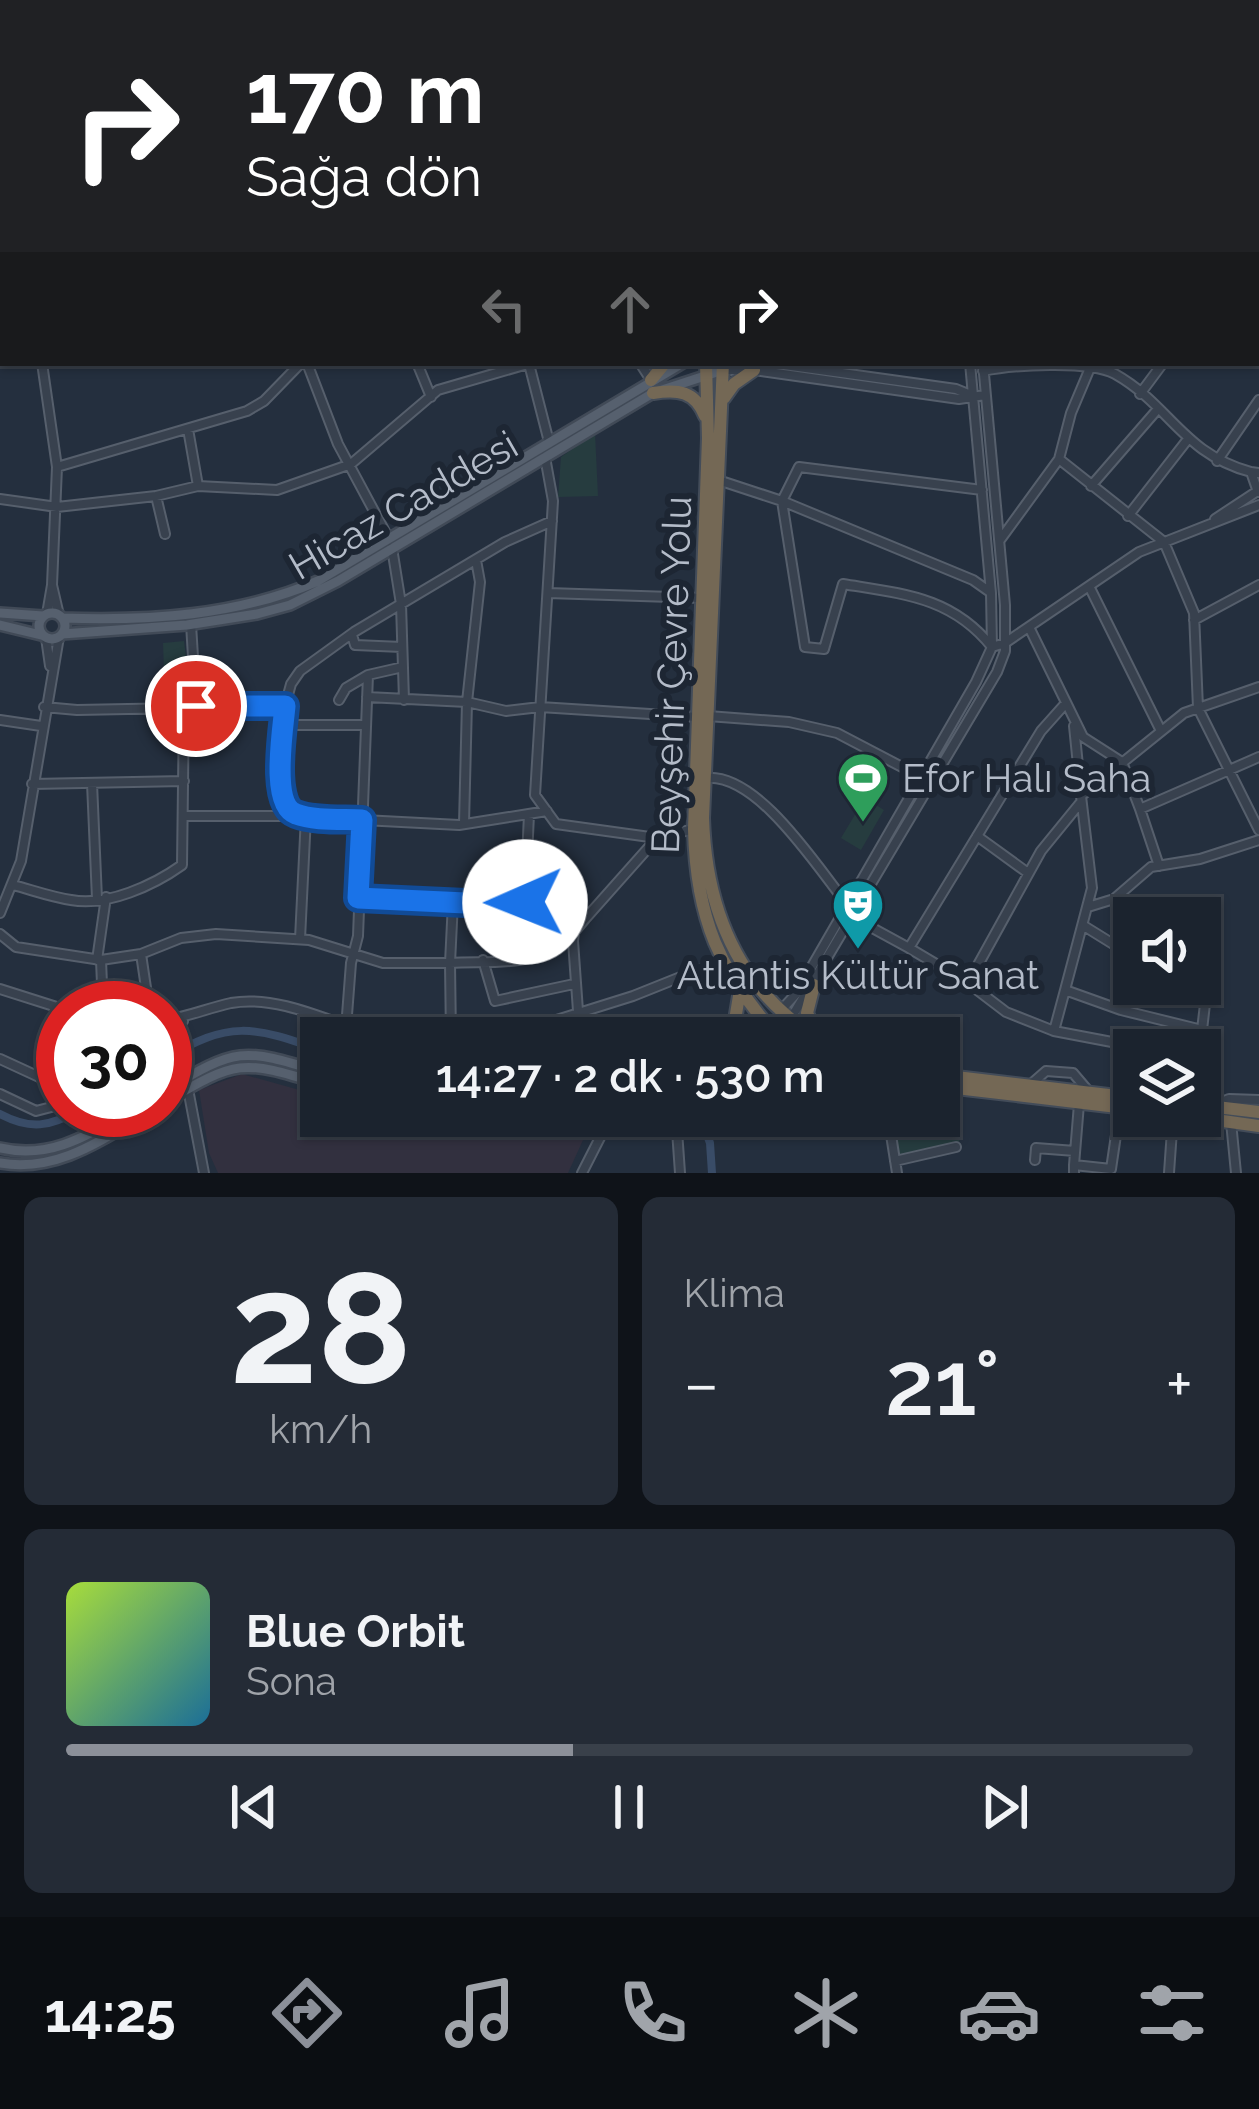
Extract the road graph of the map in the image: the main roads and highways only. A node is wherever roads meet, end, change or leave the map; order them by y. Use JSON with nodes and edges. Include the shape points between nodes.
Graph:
{"nodes":[{"id":1,"x":663,"y":366,"type":"edge"},
{"id":2,"x":678,"y":366,"type":"edge"},
{"id":3,"x":682,"y":366,"type":"edge"},
{"id":4,"x":723,"y":367,"type":"edge"},
{"id":5,"x":706,"y":368,"type":"edge"},
{"id":6,"x":754,"y":370,"type":"road end"},
{"id":7,"x":681,"y":382,"type":"junction"},
{"id":8,"x":652,"y":387,"type":"junction"},
{"id":9,"x":721,"y":404,"type":"junction"},
{"id":10,"x":707,"y":422,"type":"junction"},
{"id":11,"x":391,"y":544,"type":"junction"},
{"id":12,"x":0,"y":613,"type":"edge"},
{"id":13,"x":45,"y":615,"type":"junction"},
{"id":14,"x":61,"y":616,"type":"junction"},
{"id":15,"x":0,"y":625,"type":"edge"},
{"id":16,"x":60,"y":636,"type":"junction"},
{"id":17,"x":44,"y":637,"type":"junction"},
{"id":18,"x":703,"y":717,"type":"junction"},
{"id":19,"x":716,"y":946,"type":"junction"},
{"id":20,"x":729,"y":971,"type":"junction"},
{"id":21,"x":814,"y":985,"type":"road end"},
{"id":22,"x":759,"y":986,"type":"junction"},
{"id":23,"x":744,"y":994,"type":"junction"},
{"id":24,"x":786,"y":1015,"type":"joint"},
{"id":25,"x":736,"y":1017,"type":"edge"},
{"id":26,"x":762,"y":1017,"type":"edge"},
{"id":27,"x":789,"y":1017,"type":"edge"},
{"id":28,"x":809,"y":1017,"type":"edge"},
{"id":29,"x":300,"y":1066,"type":"edge"},
{"id":30,"x":192,"y":1074,"type":"edge"},
{"id":31,"x":300,"y":1077,"type":"edge"},
{"id":32,"x":960,"y":1078,"type":"edge"},
{"id":33,"x":192,"y":1087,"type":"edge"},
{"id":34,"x":960,"y":1089,"type":"edge"},
{"id":35,"x":1113,"y":1096,"type":"edge"},
{"id":36,"x":1113,"y":1107,"type":"edge"},
{"id":37,"x":1221,"y":1108,"type":"edge"},
{"id":38,"x":1259,"y":1112,"type":"edge"},
{"id":39,"x":1221,"y":1121,"type":"edge"},
{"id":40,"x":1259,"y":1126,"type":"edge"},
{"id":41,"x":80,"y":1137,"type":"edge"},
{"id":42,"x":104,"y":1137,"type":"edge"},
{"id":43,"x":0,"y":1148,"type":"edge"},
{"id":44,"x":0,"y":1163,"type":"edge"}],
"edges":[{"from":1,"to":8,"type":"highway"},
{"from":2,"to":8,"type":"main road","name":"Hicaz Caddesi"},
{"from":3,"to":7,"type":"main road","via":[[688,372]]},
{"from":4,"to":5,"type":"main road","name":"Hicaz Caddesi"},
{"from":4,"to":9,"type":"highway","name":"Beyşehir Çevre Yolu"},
{"from":5,"to":7,"type":"main road","name":"Hicaz Caddesi"},
{"from":5,"to":10,"type":"highway","name":"Beyşehir Çevre Yolu"},
{"from":6,"to":9,"type":"highway"},
{"from":7,"to":8,"type":"main road","name":"Hicaz Caddesi"},
{"from":8,"to":10,"type":"highway","via":[[692,395]]},
{"from":8,"to":11,"type":"main road","name":"Hicaz Caddesi"},
{"from":8,"to":11,"type":"main road","name":"Hicaz Caddesi"},
{"from":9,"to":18,"type":"highway","name":"Beyşehir Çevre Yolu"},
{"from":10,"to":18,"type":"highway","name":"Beyşehir Çevre Yolu"},
{"from":11,"to":14,"type":"main road","name":"Hicaz Caddesi","via":[[276,599],[189,615]]},
{"from":11,"to":16,"type":"main road","name":"Hicaz Caddesi","via":[[290,605]]},
{"from":12,"to":13,"type":"main road"},
{"from":13,"to":14,"type":"main road","name":"Hicaz Caddesi"},
{"from":13,"to":17,"type":"main road","via":[[38,623]]},
{"from":14,"to":16,"type":"main road"},
{"from":15,"to":17,"type":"main road"},
{"from":16,"to":17,"type":"main road","name":"Hicaz Caddesi"},
{"from":18,"to":19,"type":"highway","name":"Beyşehir Çevre Yolu","via":[[697,889]]},
{"from":18,"to":22,"type":"highway","name":"Beyşehir Çevre Yolu","via":[[709,886],[730,945]]},
{"from":19,"to":20,"type":"highway","name":"Beyşehir Çevre Yolu"},
{"from":19,"to":20,"type":"highway","via":[[689,974]]},
{"from":20,"to":23,"type":"highway","name":"Beyşehir Çevre Yolu"},
{"from":21,"to":28,"type":"highway"},
{"from":22,"to":23,"type":"highway","via":[[762,1001]]},
{"from":22,"to":24,"type":"highway","name":"Beyşehir Çevre Yolu"},
{"from":23,"to":25,"type":"highway"},
{"from":23,"to":26,"type":"highway","name":"Beyşehir Çevre Yolu"},
{"from":24,"to":27,"type":"highway","name":"Beyşehir Çevre Yolu"},
{"from":29,"to":30,"type":"main road","via":[[240,1053]]},
{"from":31,"to":33,"type":"main road","via":[[241,1065]]},
{"from":32,"to":35,"type":"highway"},
{"from":34,"to":36,"type":"highway"},
{"from":37,"to":38,"type":"highway"},
{"from":39,"to":40,"type":"highway"},
{"from":41,"to":43,"type":"main road","via":[[27,1153]]},
{"from":42,"to":44,"type":"main road","via":[[67,1158]]}]}
